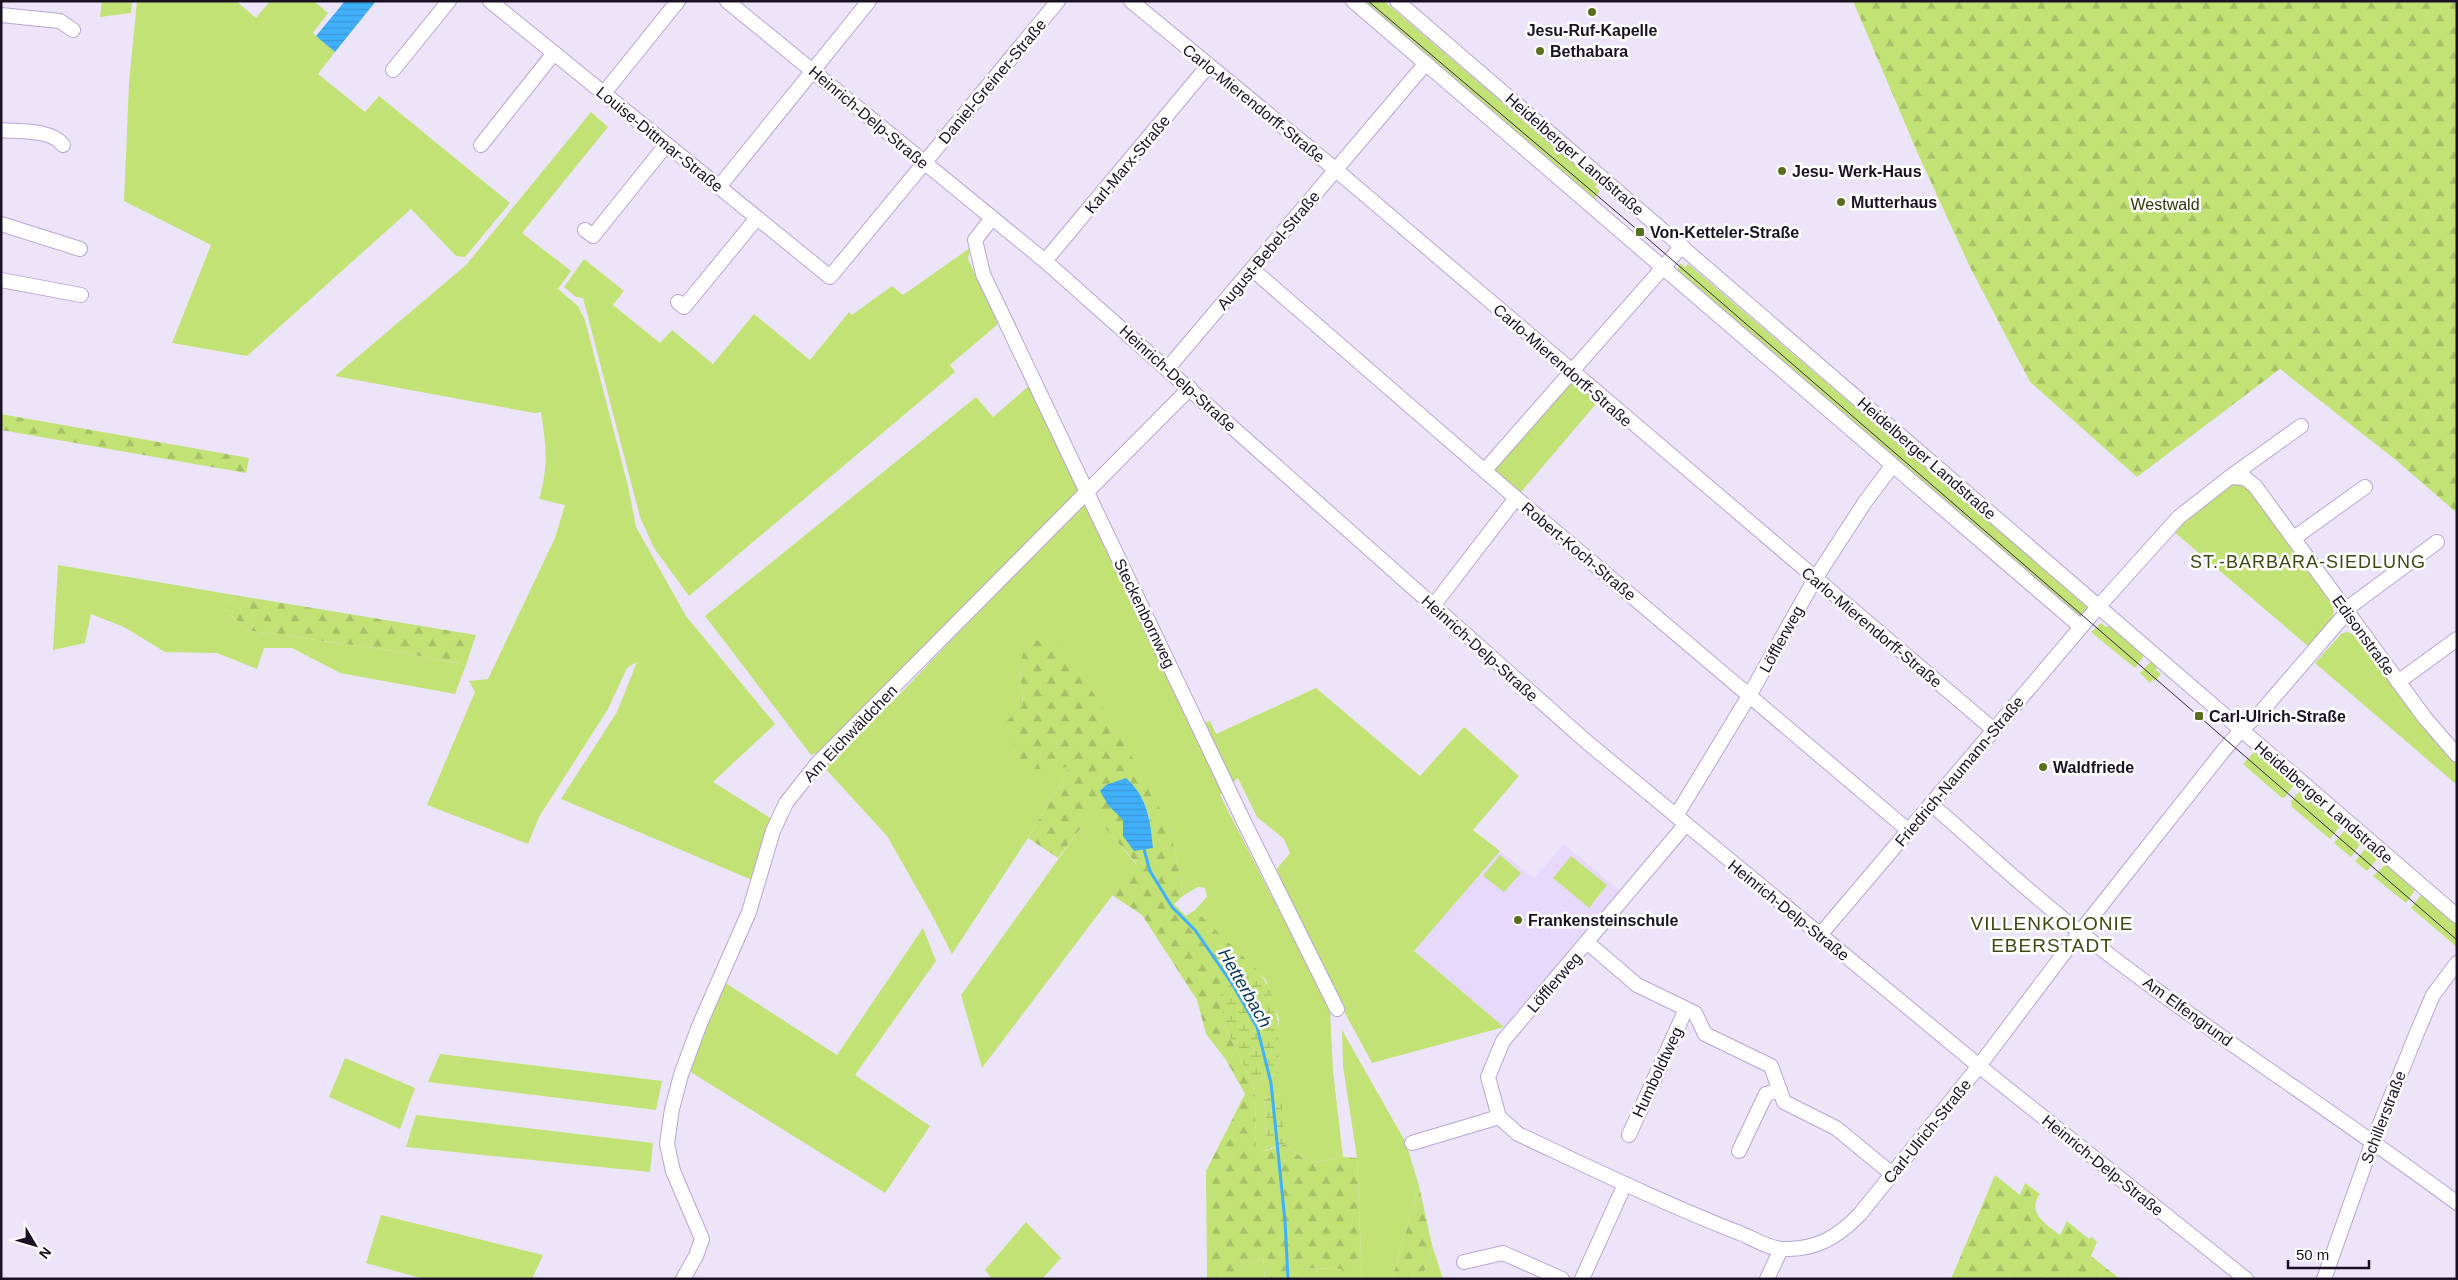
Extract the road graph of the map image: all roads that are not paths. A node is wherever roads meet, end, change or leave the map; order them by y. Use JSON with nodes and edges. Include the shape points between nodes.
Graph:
{"nodes":[{"id":1,"x":449,"y":1,"type":"edge"},
{"id":2,"x":490,"y":1,"type":"edge"},
{"id":3,"x":678,"y":1,"type":"edge"},
{"id":4,"x":728,"y":1,"type":"edge"},
{"id":5,"x":869,"y":1,"type":"edge"},
{"id":6,"x":1058,"y":1,"type":"edge"},
{"id":7,"x":1131,"y":1,"type":"edge"},
{"id":8,"x":1353,"y":1,"type":"edge"},
{"id":9,"x":1396,"y":1,"type":"edge"},
{"id":10,"x":1147,"y":6,"type":"edge"},
{"id":11,"x":1,"y":15,"type":"edge"},
{"id":12,"x":73,"y":30,"type":"dead end"},
{"id":13,"x":554,"y":53,"type":"junction"},
{"id":14,"x":1426,"y":63,"type":"junction"},
{"id":15,"x":1208,"y":66,"type":"junction"},
{"id":16,"x":393,"y":70,"type":"dead end"},
{"id":17,"x":813,"y":70,"type":"junction"},
{"id":18,"x":604,"y":93,"type":"junction"},
{"id":19,"x":1,"y":130,"type":"edge"},
{"id":20,"x":64,"y":145,"type":"dead end"},
{"id":21,"x":481,"y":145,"type":"dead end"},
{"id":22,"x":666,"y":145,"type":"junction"},
{"id":23,"x":924,"y":163,"type":"junction"},
{"id":24,"x":1336,"y":170,"type":"junction"},
{"id":25,"x":719,"y":187,"type":"junction"},
{"id":26,"x":757,"y":218,"type":"junction"},
{"id":27,"x":992,"y":218,"type":"junction"},
{"id":28,"x":1,"y":224,"type":"edge"},
{"id":29,"x":585,"y":230,"type":"dead end"},
{"id":30,"x":1682,"y":246,"type":"junction"},
{"id":31,"x":80,"y":249,"type":"dead end"},
{"id":32,"x":1045,"y":261,"type":"junction"},
{"id":33,"x":1663,"y":267,"type":"junction"},
{"id":34,"x":1252,"y":269,"type":"junction"},
{"id":35,"x":830,"y":277,"type":"joint"},
{"id":36,"x":1,"y":280,"type":"edge"},
{"id":37,"x":81,"y":295,"type":"dead end"},
{"id":38,"x":678,"y":302,"type":"dead end"},
{"id":39,"x":1168,"y":368,"type":"junction"},
{"id":40,"x":1571,"y":372,"type":"junction"},
{"id":41,"x":1190,"y":388,"type":"junction"},
{"id":42,"x":2301,"y":426,"type":"dead end"},
{"id":43,"x":1892,"y":466,"type":"junction"},
{"id":44,"x":1485,"y":470,"type":"junction"},
{"id":45,"x":2230,"y":477,"type":"junction"},
{"id":46,"x":2365,"y":487,"type":"dead end"},
{"id":47,"x":1087,"y":493,"type":"junction"},
{"id":48,"x":1516,"y":498,"type":"junction"},
{"id":49,"x":2294,"y":538,"type":"junction"},
{"id":50,"x":2437,"y":542,"type":"dead end"},
{"id":51,"x":1815,"y":579,"type":"junction"},
{"id":52,"x":1432,"y":606,"type":"junction"},
{"id":53,"x":2098,"y":608,"type":"junction"},
{"id":54,"x":2346,"y":611,"type":"junction"},
{"id":55,"x":2080,"y":627,"type":"junction"},
{"id":56,"x":2457,"y":639,"type":"edge"},
{"id":57,"x":2398,"y":682,"type":"junction"},
{"id":58,"x":1750,"y":696,"type":"junction"},
{"id":59,"x":1994,"y":730,"type":"junction"},
{"id":60,"x":2241,"y":730,"type":"junction"},
{"id":61,"x":2456,"y":754,"type":"edge"},
{"id":62,"x":1931,"y":804,"type":"junction"},
{"id":63,"x":1681,"y":820,"type":"junction"},
{"id":64,"x":1909,"y":831,"type":"junction"},
{"id":65,"x":2457,"y":916,"type":"edge"},
{"id":66,"x":2080,"y":932,"type":"junction"},
{"id":67,"x":1820,"y":935,"type":"junction"},
{"id":68,"x":1588,"y":943,"type":"junction"},
{"id":69,"x":2457,"y":962,"type":"edge"},
{"id":70,"x":1336,"y":1009,"type":"dead end"},
{"id":71,"x":1686,"y":1009,"type":"junction"},
{"id":72,"x":1979,"y":1066,"type":"junction"},
{"id":73,"x":1780,"y":1090,"type":"junction"},
{"id":74,"x":1499,"y":1118,"type":"junction"},
{"id":75,"x":1629,"y":1135,"type":"dead end"},
{"id":76,"x":2373,"y":1141,"type":"junction"},
{"id":77,"x":1412,"y":1143,"type":"dead end"},
{"id":78,"x":1739,"y":1152,"type":"dead end"},
{"id":79,"x":1892,"y":1174,"type":"junction"},
{"id":80,"x":1625,"y":1184,"type":"junction"},
{"id":81,"x":2457,"y":1202,"type":"edge"},
{"id":82,"x":1781,"y":1249,"type":"junction"},
{"id":83,"x":1464,"y":1262,"type":"dead end"},
{"id":84,"x":683,"y":1279,"type":"edge"},
{"id":85,"x":1562,"y":1279,"type":"edge"},
{"id":86,"x":1582,"y":1279,"type":"edge"},
{"id":87,"x":1767,"y":1279,"type":"edge"},
{"id":88,"x":2246,"y":1279,"type":"edge"},
{"id":89,"x":2324,"y":1279,"type":"edge"}],
"edges":[{"from":1,"to":16,"type":"street"},
{"from":2,"to":13,"type":"street","name":"Louise-Dittmar-Straße"},
{"from":3,"to":18,"type":"street"},
{"from":4,"to":17,"type":"street","name":"Heinrich-Delp-Straße"},
{"from":5,"to":17,"type":"street"},
{"from":6,"to":23,"type":"street","name":"Daniel-Greiner-Straße"},
{"from":7,"to":10,"type":"street","name":"Carlo-Mierendorff-Straße"},
{"from":8,"to":14,"type":"street","name":"Heidelberger Landstraße"},
{"from":9,"to":30,"type":"street","name":"Heidelberger Landstraße"},
{"from":10,"to":15,"type":"street","name":"Carlo-Mierendorff-Straße"},
{"from":11,"to":12,"type":"street","via":[[60,21]]},
{"from":13,"to":18,"type":"street","name":"Louise-Dittmar-Straße"},
{"from":13,"to":21,"type":"street"},
{"from":14,"to":24,"type":"street","name":"August-Bebel-Straße"},
{"from":14,"to":33,"type":"street","name":"Heidelberger Landstraße"},
{"from":15,"to":24,"type":"street","name":"Carlo-Mierendorff-Straße"},
{"from":15,"to":32,"type":"street","name":"Karl-Marx-Straße"},
{"from":17,"to":23,"type":"street","name":"Heinrich-Delp-Straße"},
{"from":17,"to":25,"type":"street"},
{"from":18,"to":22,"type":"street","name":"Louise-Dittmar-Straße"},
{"from":19,"to":20,"type":"street","via":[[50,135]]},
{"from":22,"to":25,"type":"street","name":"Louise-Dittmar-Straße"},
{"from":22,"to":29,"type":"street","via":[[593,236]]},
{"from":23,"to":27,"type":"street","name":"Heinrich-Delp-Straße"},
{"from":23,"to":35,"type":"street","name":"Daniel-Greiner-Straße"},
{"from":24,"to":34,"type":"street","name":"August-Bebel-Straße"},
{"from":24,"to":40,"type":"street","name":"Carlo-Mierendorff-Straße"},
{"from":25,"to":26,"type":"street","name":"Louise-Dittmar-Straße"},
{"from":26,"to":35,"type":"street","name":"Louise-Dittmar-Straße"},
{"from":26,"to":38,"type":"street","via":[[684,307]]},
{"from":27,"to":32,"type":"street","name":"Heinrich-Delp-Straße"},
{"from":27,"to":47,"type":"street","name":"Steckenbornweg","via":[[975,240],[983,274]]},
{"from":28,"to":31,"type":"street"},
{"from":30,"to":33,"type":"street"},
{"from":30,"to":53,"type":"street","name":"Heidelberger Landstraße"},
{"from":32,"to":39,"type":"street","name":"Heinrich-Delp-Straße"},
{"from":33,"to":40,"type":"street"},
{"from":33,"to":43,"type":"street","name":"Heidelberger Landstraße"},
{"from":34,"to":39,"type":"street","name":"August-Bebel-Straße"},
{"from":34,"to":44,"type":"street","name":"Robert-Koch-Straße"},
{"from":36,"to":37,"type":"street"},
{"from":39,"to":41,"type":"street","name":"Heinrich-Delp-Straße"},
{"from":40,"to":44,"type":"street"},
{"from":40,"to":51,"type":"street","name":"Carlo-Mierendorff-Straße"},
{"from":41,"to":47,"type":"street","name":"Am Eichwäldchen"},
{"from":41,"to":52,"type":"street","name":"Heinrich-Delp-Straße"},
{"from":42,"to":45,"type":"street"},
{"from":43,"to":51,"type":"street","name":"Löfflerweg"},
{"from":43,"to":55,"type":"street","name":"Heidelberger Landstraße"},
{"from":44,"to":48,"type":"street","name":"Robert-Koch-Straße"},
{"from":45,"to":49,"type":"street","name":"Edisonstraße","via":[[2245,478],[2255,486]]},
{"from":45,"to":53,"type":"street","via":[[2179,517]]},
{"from":46,"to":49,"type":"street"},
{"from":47,"to":70,"type":"street","name":"Steckenbornweg"},
{"from":47,"to":84,"type":"street","name":"Am Eichwäldchen","via":[[817,764],[786,803],[773,830],[748,912],[681,1074],[672,1109],[667,1144],[673,1171],[702,1239]]},
{"from":48,"to":52,"type":"street"},
{"from":48,"to":58,"type":"street","name":"Robert-Koch-Straße"},
{"from":49,"to":54,"type":"street","name":"Edisonstraße"},
{"from":50,"to":54,"type":"street","name":"Carl-Ulrich-Straße"},
{"from":51,"to":58,"type":"street","name":"Löfflerweg"},
{"from":51,"to":59,"type":"street","name":"Carlo-Mierendorff-Straße"},
{"from":52,"to":63,"type":"street","name":"Heinrich-Delp-Straße"},
{"from":53,"to":55,"type":"street","name":"Friedrich-Naumann-Straße"},
{"from":53,"to":60,"type":"street","name":"Heidelberger Landstraße"},
{"from":54,"to":57,"type":"street","name":"Edisonstraße"},
{"from":54,"to":60,"type":"street","name":"Carl-Ulrich-Straße","via":[[2261,712]]},
{"from":55,"to":59,"type":"street","name":"Friedrich-Naumann-Straße"},
{"from":56,"to":57,"type":"street"},
{"from":57,"to":61,"type":"street","name":"Edisonstraße"},
{"from":58,"to":63,"type":"street","name":"Löfflerweg"},
{"from":58,"to":64,"type":"street","name":"Robert-Koch-Straße"},
{"from":59,"to":62,"type":"street","name":"Friedrich-Naumann-Straße"},
{"from":60,"to":65,"type":"street","name":"Heidelberger Landstraße"},
{"from":60,"to":66,"type":"street","name":"Carl-Ulrich-Straße"},
{"from":62,"to":64,"type":"street","name":"Friedrich-Naumann-Straße"},
{"from":62,"to":66,"type":"street","name":"Am Elfengrund"},
{"from":63,"to":67,"type":"street","name":"Heinrich-Delp-Straße"},
{"from":63,"to":68,"type":"street","name":"Löfflerweg"},
{"from":64,"to":67,"type":"street","name":"Friedrich-Naumann-Straße"},
{"from":66,"to":72,"type":"street","name":"Carl-Ulrich-Straße"},
{"from":66,"to":76,"type":"street","name":"Am Elfengrund","via":[[2196,1018]]},
{"from":67,"to":72,"type":"street","name":"Heinrich-Delp-Straße"},
{"from":68,"to":71,"type":"street","name":"Humboldtweg","via":[[1637,985]]},
{"from":68,"to":74,"type":"street","name":"Löfflerweg","via":[[1503,1041],[1488,1077]]},
{"from":69,"to":76,"type":"street","name":"Schillerstraße","via":[[2433,995]]},
{"from":71,"to":73,"type":"street","name":"Humboldtweg","via":[[1695,1013],[1704,1034],[1772,1066]]},
{"from":71,"to":75,"type":"street","name":"Humboldtweg"},
{"from":72,"to":79,"type":"street","name":"Carl-Ulrich-Straße"},
{"from":72,"to":88,"type":"street","name":"Heinrich-Delp-Straße"},
{"from":73,"to":78,"type":"street","via":[[1766,1094]]},
{"from":73,"to":79,"type":"street","name":"Humboldtweg","via":[[1784,1102],[1836,1128]]},
{"from":74,"to":77,"type":"street"},
{"from":74,"to":80,"type":"street","name":"Carl-Ulrich-Straße","via":[[1518,1134]]},
{"from":76,"to":81,"type":"street","name":"Am Elfengrund"},
{"from":76,"to":89,"type":"street","name":"Schillerstraße"},
{"from":79,"to":82,"type":"street","name":"Carl-Ulrich-Straße","via":[[1860,1214],[1831,1239],[1809,1248]]},
{"from":80,"to":82,"type":"street","name":"Carl-Ulrich-Straße"},
{"from":80,"to":86,"type":"street"},
{"from":82,"to":87,"type":"street"},
{"from":83,"to":85,"type":"street","via":[[1503,1253]]}]}
